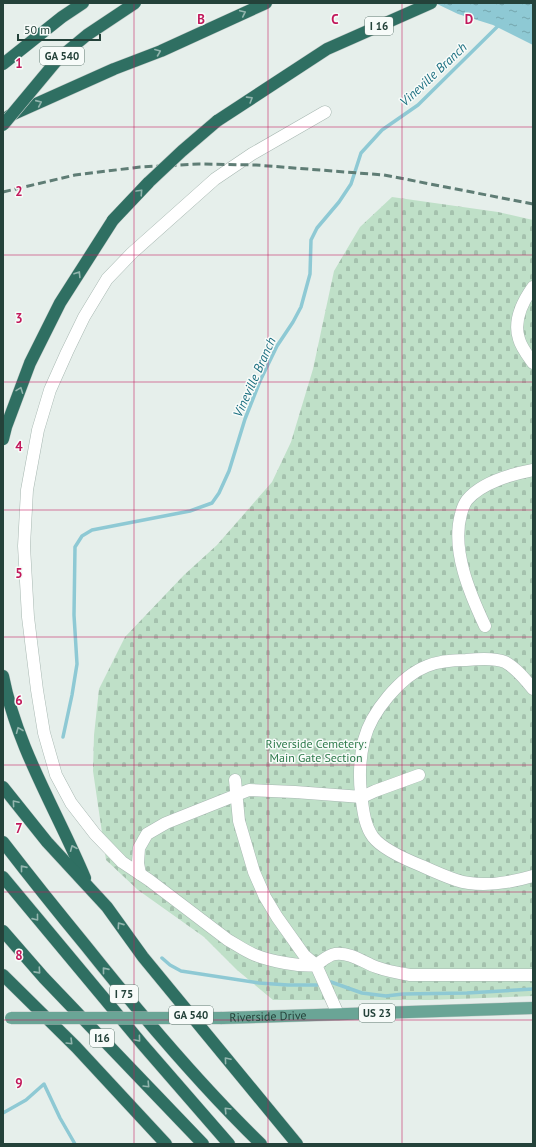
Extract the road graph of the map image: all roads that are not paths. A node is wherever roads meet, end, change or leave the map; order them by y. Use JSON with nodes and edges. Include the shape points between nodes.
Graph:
{"nodes":[{"id":1,"x":84,"y":3,"type":"edge"},
{"id":2,"x":135,"y":3,"type":"edge"},
{"id":3,"x":266,"y":3,"type":"edge"},
{"id":4,"x":431,"y":3,"type":"edge"},
{"id":5,"x":3,"y":64,"type":"edge"},
{"id":6,"x":325,"y":112,"type":"dead end"},
{"id":7,"x":3,"y":118,"type":"edge"},
{"id":8,"x":3,"y":125,"type":"edge"},
{"id":9,"x":533,"y":286,"type":"edge"},
{"id":10,"x":533,"y":363,"type":"edge"},
{"id":11,"x":3,"y":439,"type":"edge"},
{"id":12,"x":533,"y":470,"type":"edge"},
{"id":13,"x":485,"y":626,"type":"dead end"},
{"id":14,"x":3,"y":676,"type":"edge"},
{"id":15,"x":533,"y":690,"type":"edge"},
{"id":16,"x":419,"y":775,"type":"dead end"},
{"id":17,"x":235,"y":780,"type":"dead end"},
{"id":18,"x":3,"y":787,"type":"edge"},
{"id":19,"x":237,"y":795,"type":"junction"},
{"id":20,"x":362,"y":797,"type":"junction"},
{"id":21,"x":3,"y":842,"type":"edge"},
{"id":22,"x":140,"y":874,"type":"junction"},
{"id":23,"x":3,"y":876,"type":"edge"},
{"id":24,"x":533,"y":876,"type":"edge"},
{"id":25,"x":88,"y":884,"type":"junction"},
{"id":26,"x":3,"y":931,"type":"edge"},
{"id":27,"x":316,"y":965,"type":"junction"},
{"id":28,"x":3,"y":974,"type":"edge"},
{"id":29,"x":533,"y":975,"type":"edge"},
{"id":30,"x":533,"y":1008,"type":"edge"},
{"id":31,"x":338,"y":1014,"type":"junction"},
{"id":32,"x":7,"y":1018,"type":"edge"},
{"id":33,"x":166,"y":1144,"type":"edge"},
{"id":34,"x":203,"y":1144,"type":"edge"},
{"id":35,"x":229,"y":1144,"type":"edge"},
{"id":36,"x":261,"y":1144,"type":"edge"},
{"id":37,"x":297,"y":1144,"type":"edge"}],
"edges":[{"from":1,"to":5,"type":"highway","via":[[62,16]]},
{"from":2,"to":8,"type":"highway","number":"GA 540","bridge":true,"via":[[87,35],[58,60]]},
{"from":7,"to":3,"type":"highway","one_way":true},
{"from":11,"to":4,"type":"highway","number":"I 16","one_way":true,"bridge":true,"via":[[30,363],[60,304],[114,220],[148,182],[217,121],[327,49]]},
{"from":6,"to":22,"type":"street","via":[[252,154],[215,179],[107,279],[67,352],[50,390],[38,430],[27,490],[24,546],[28,617],[44,734],[56,775],[71,803],[95,834],[122,862]]},
{"from":9,"to":10,"type":"street","via":[[526,296],[517,323],[519,339]]},
{"from":12,"to":13,"type":"street","via":[[496,481],[466,500],[462,509],[458,532],[461,556],[473,600]]},
{"from":25,"to":14,"type":"highway","one_way":true,"via":[[24,743],[11,711]]},
{"from":15,"to":20,"type":"street","via":[[519,673],[497,660],[440,662],[416,671],[389,696],[365,738],[362,755]]},
{"from":16,"to":20,"type":"street"},
{"from":17,"to":19,"type":"street"},
{"from":25,"to":18,"type":"highway","number":"GA 540","one_way":true,"via":[[47,842]]},
{"from":19,"to":20,"type":"street","via":[[249,790]]},
{"from":19,"to":22,"type":"street","via":[[166,823],[147,834],[139,848]]},
{"from":19,"to":27,"type":"street","via":[[239,821],[247,851],[265,897],[304,955]]},
{"from":20,"to":24,"type":"street","via":[[368,828],[373,837],[380,844],[410,861],[456,880],[470,883],[489,884]]},
{"from":36,"to":21,"type":"highway","number":"I 75","one_way":true,"via":[[158,1034]]},
{"from":22,"to":27,"type":"street","via":[[241,948],[278,961]]},
{"from":23,"to":35,"type":"highway","number":"I 75","one_way":true},
{"from":37,"to":25,"type":"highway","number":"GA 540","one_way":true,"via":[[143,957]]},
{"from":26,"to":34,"type":"highway","number":"I16","one_way":true,"via":[[44,978]]},
{"from":27,"to":29,"type":"street","via":[[336,954],[392,972],[410,974]]},
{"from":27,"to":31,"type":"street"},
{"from":28,"to":33,"type":"highway","one_way":true,"via":[[76,1047]]},
{"from":30,"to":31,"type":"main road","name":"Riverside Drive","number":"US 23"},
{"from":31,"to":32,"type":"main road","name":"Riverside Drive","number":"US 23","bridge":true,"via":[[222,1018]]}]}
